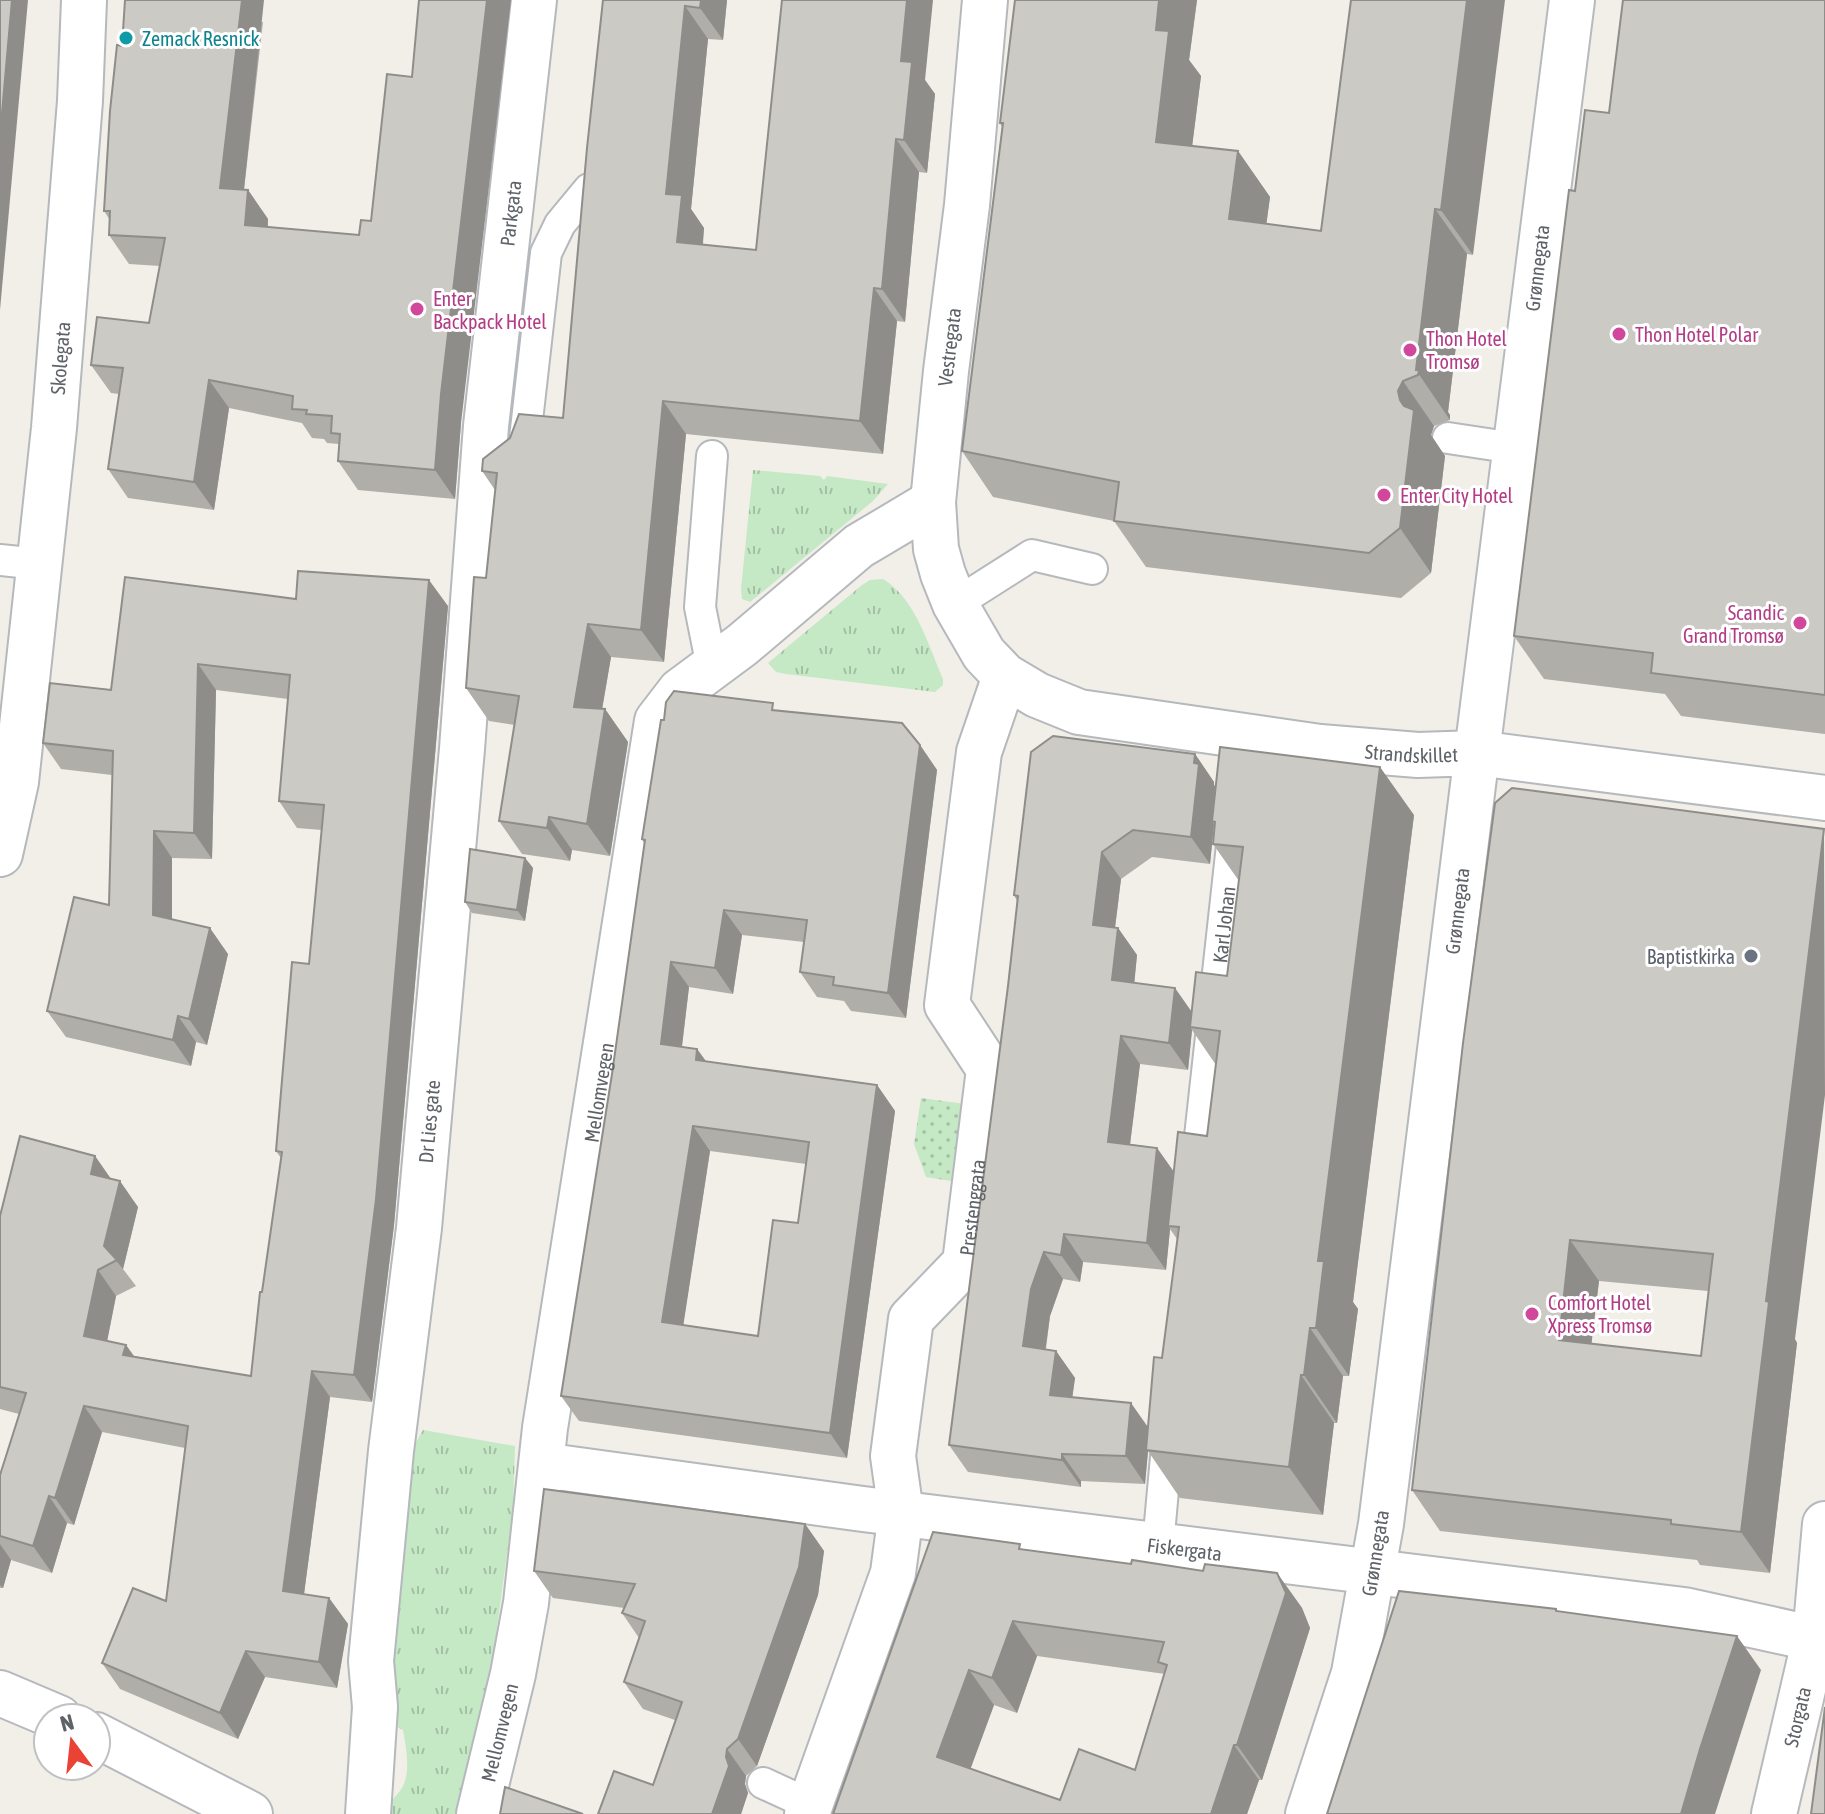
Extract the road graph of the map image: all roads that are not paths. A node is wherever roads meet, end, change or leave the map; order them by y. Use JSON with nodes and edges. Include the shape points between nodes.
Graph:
{"nodes":[{"id":1,"x":84,"y":0,"type":"edge"},
{"id":2,"x":534,"y":0,"type":"edge"},
{"id":3,"x":985,"y":0,"type":"edge"},
{"id":4,"x":1572,"y":0,"type":"edge"},
{"id":5,"x":585,"y":237,"type":"edge"},
{"id":6,"x":486,"y":426,"type":"joint"},
{"id":7,"x":1448,"y":438,"type":"dead end"},
{"id":8,"x":1514,"y":448,"type":"junction"},
{"id":9,"x":712,"y":456,"type":"dead end"},
{"id":10,"x":483,"y":485,"type":"junction"},
{"id":11,"x":933,"y":502,"type":"junction"},
{"id":12,"x":20,"y":562,"type":"edge"},
{"id":13,"x":1092,"y":569,"type":"dead end"},
{"id":14,"x":955,"y":604,"type":"junction"},
{"id":15,"x":1005,"y":676,"type":"junction"},
{"id":16,"x":696,"y":679,"type":"junction"},
{"id":17,"x":1477,"y":753,"type":"junction"},
{"id":18,"x":1825,"y":798,"type":"edge"},
{"id":19,"x":1236,"y":806,"type":"edge"},
{"id":20,"x":0,"y":854,"type":"edge"},
{"id":21,"x":1192,"y":1206,"type":"edge"},
{"id":22,"x":1170,"y":1405,"type":"edge"},
{"id":23,"x":542,"y":1465,"type":"junction"},
{"id":24,"x":901,"y":1513,"type":"junction"},
{"id":25,"x":1825,"y":1524,"type":"edge"},
{"id":26,"x":1158,"y":1545,"type":"junction"},
{"id":27,"x":1371,"y":1571,"type":"junction"},
{"id":28,"x":1820,"y":1640,"type":"edge"},
{"id":29,"x":0,"y":1693,"type":"edge"},
{"id":30,"x":32,"y":1707,"type":"edge"},
{"id":31,"x":112,"y":1743,"type":"edge"},
{"id":32,"x":763,"y":1783,"type":"dead end"},
{"id":33,"x":809,"y":1809,"type":"edge"},
{"id":34,"x":250,"y":1814,"type":"edge"},
{"id":35,"x":368,"y":1814,"type":"edge"},
{"id":36,"x":479,"y":1814,"type":"edge"},
{"id":37,"x":1308,"y":1814,"type":"edge"},
{"id":38,"x":1774,"y":1814,"type":"edge"}],
"edges":[{"from":1,"to":12,"type":"street","name":"Skolegata","via":[[54,428]]},
{"from":2,"to":6,"type":"street","name":"Parkgata"},
{"from":3,"to":11,"type":"street","name":"Vestregata"},
{"from":4,"to":8,"type":"street","name":"Grønnegata"},
{"from":5,"to":10,"type":"lane","name":"Parkgata","via":[[592,177],[546,253],[524,447],[517,463]]},
{"from":6,"to":10,"type":"street","name":"Dr Lies gate"},
{"from":7,"to":8,"type":"lane"},
{"from":8,"to":17,"type":"street","name":"Grønnegata"},
{"from":9,"to":16,"type":"lane"},
{"from":10,"to":35,"type":"street","name":"Dr Lies gate","via":[[420,1214],[371,1661],[375,1707]]},
{"from":11,"to":14,"type":"street","name":"Vestregata","via":[[936,549]]},
{"from":11,"to":16,"type":"street","name":"Mellomvegen","via":[[859,546]]},
{"from":12,"to":20,"type":"street","name":"Skolegata","via":[[25,716]]},
{"from":13,"to":14,"type":"lane","via":[[1032,555]]},
{"from":14,"to":15,"type":"street","name":"Vestregata","via":[[984,654]]},
{"from":15,"to":17,"type":"street","name":"Strandskillet","via":[[1079,712],[1241,749]]},
{"from":15,"to":24,"type":"street","name":"Prestenggata","via":[[979,752],[947,1005],[989,1069],[971,1219],[965,1263],[911,1319],[893,1456]]},
{"from":16,"to":23,"type":"street","name":"Mellomvegen","via":[[657,721]]},
{"from":17,"to":18,"type":"street","name":"Strandskillet"},
{"from":17,"to":27,"type":"street","name":"Grønnegata"},
{"from":19,"to":21,"type":"lane","name":"Karl Johan"},
{"from":22,"to":26,"type":"lane"},
{"from":23,"to":24,"type":"street","name":"Fiskergata"},
{"from":23,"to":36,"type":"street","name":"Mellomvegen","via":[[526,1603]]},
{"from":24,"to":26,"type":"street","name":"Fiskergata"},
{"from":24,"to":33,"type":"street","name":"Prestenggata","via":[[893,1573]]},
{"from":25,"to":28,"type":"street","name":"Storgata"},
{"from":26,"to":27,"type":"street","name":"Fiskergata"},
{"from":27,"to":28,"type":"street","name":"Fiskergata","via":[[1684,1610]]},
{"from":27,"to":37,"type":"street","name":"Grønnegata","via":[[1354,1673]]},
{"from":28,"to":38,"type":"street","name":"Storgata"},
{"from":29,"to":30,"type":"street"},
{"from":31,"to":34,"type":"street"},
{"from":32,"to":33,"type":"lane"}]}
